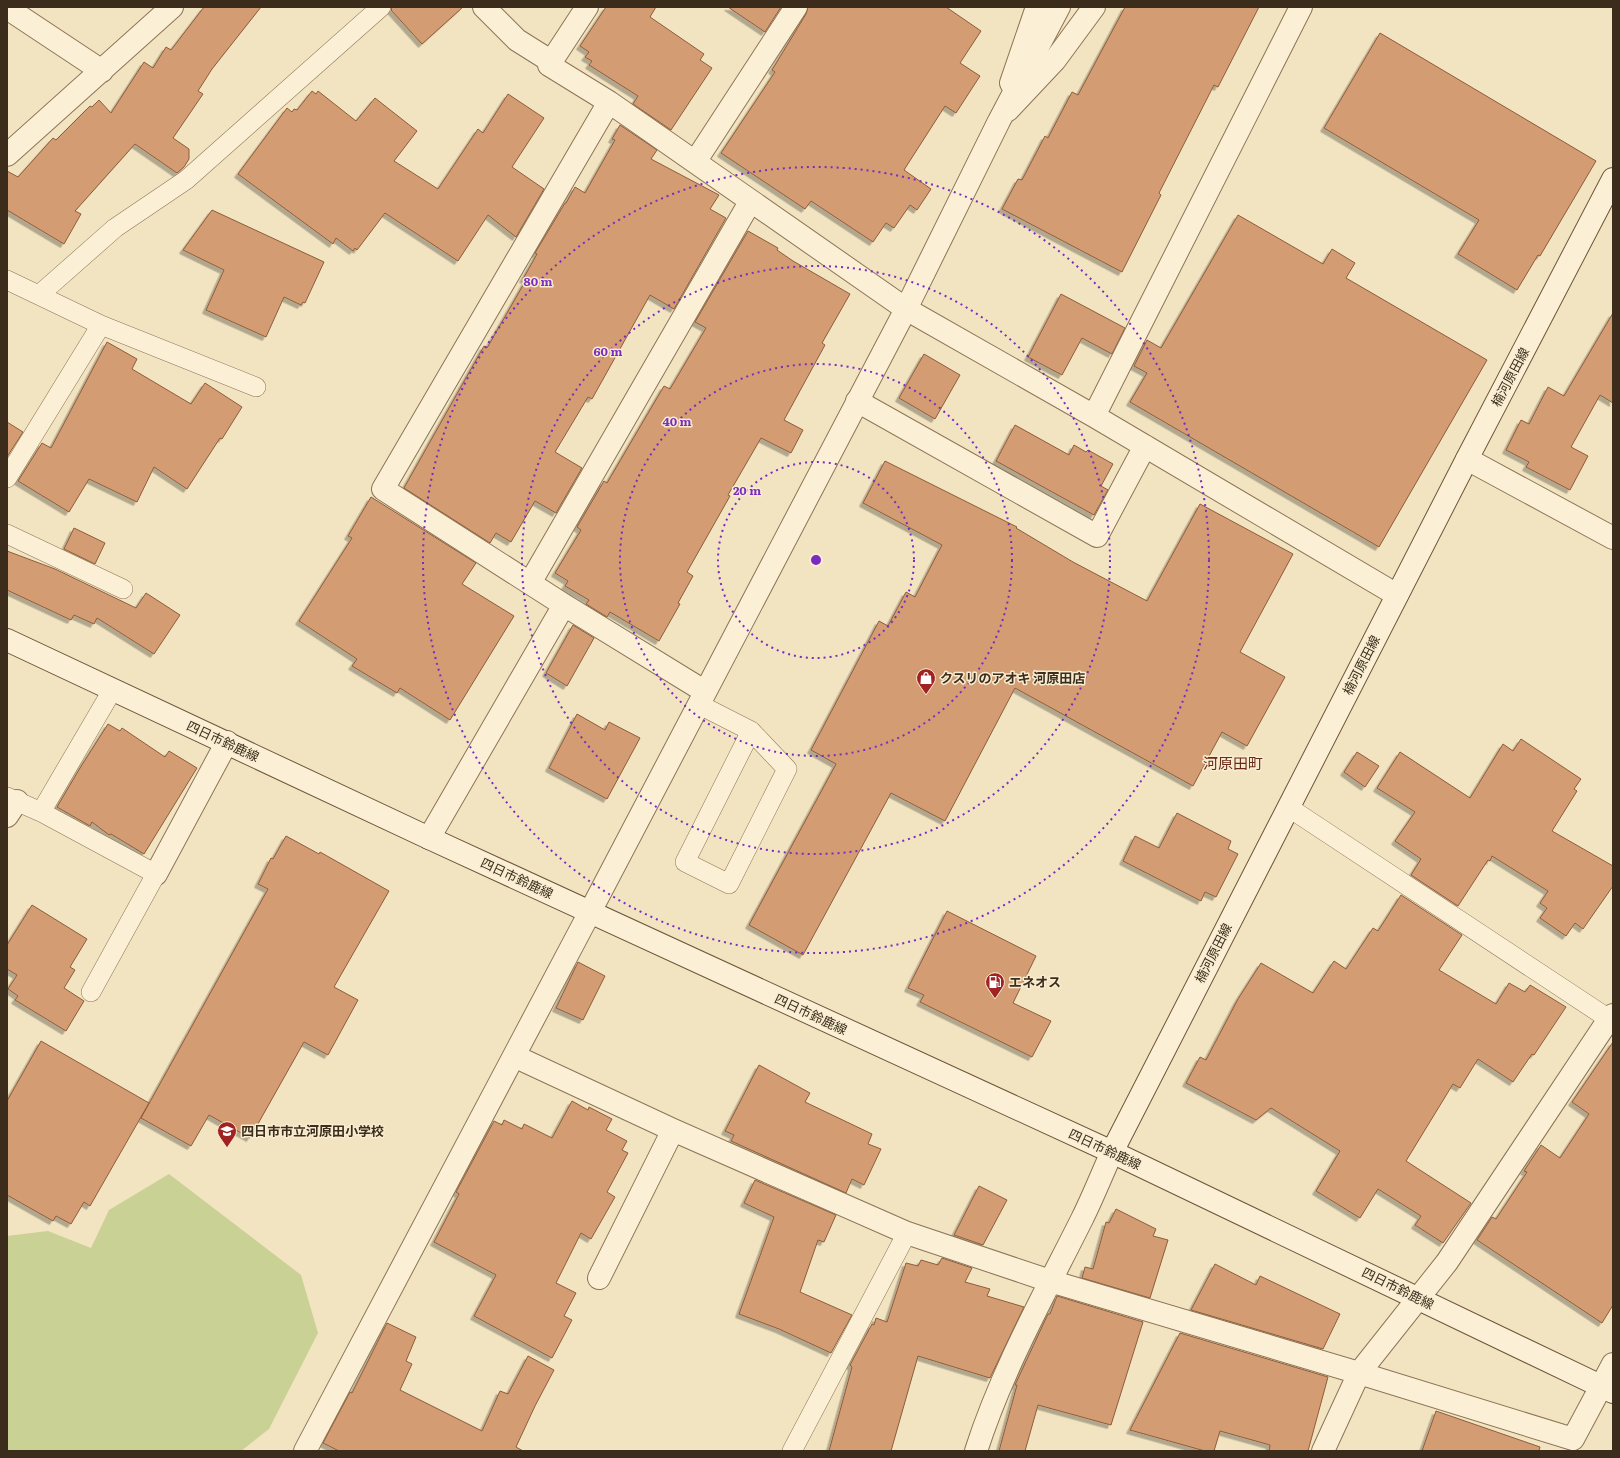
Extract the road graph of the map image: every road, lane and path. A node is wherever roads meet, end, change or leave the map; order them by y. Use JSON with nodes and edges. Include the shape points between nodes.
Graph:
{"nodes":[{"id":1,"x":172,"y":7,"type":"edge"},
{"id":2,"x":380,"y":7,"type":"edge"},
{"id":3,"x":484,"y":7,"type":"edge"},
{"id":4,"x":587,"y":7,"type":"edge"},
{"id":5,"x":796,"y":7,"type":"edge"},
{"id":6,"x":1037,"y":7,"type":"edge"},
{"id":7,"x":1059,"y":7,"type":"edge"},
{"id":8,"x":1094,"y":7,"type":"edge"},
{"id":9,"x":1301,"y":7,"type":"edge"},
{"id":10,"x":7,"y":8,"type":"edge"},
{"id":11,"x":552,"y":62,"type":"junction"},
{"id":12,"x":102,"y":71,"type":"junction"},
{"id":13,"x":608,"y":102,"type":"junction"},
{"id":14,"x":999,"y":121,"type":"junction"},
{"id":15,"x":7,"y":155,"type":"edge"},
{"id":16,"x":695,"y":162,"type":"junction"},
{"id":17,"x":1613,"y":179,"type":"edge"},
{"id":18,"x":750,"y":202,"type":"junction"},
{"id":19,"x":7,"y":280,"type":"edge"},
{"id":20,"x":39,"y":295,"type":"junction"},
{"id":21,"x":906,"y":309,"type":"junction"},
{"id":22,"x":101,"y":325,"type":"junction"},
{"id":23,"x":256,"y":387,"type":"dead end"},
{"id":24,"x":857,"y":401,"type":"junction"},
{"id":25,"x":1094,"y":416,"type":"junction"},
{"id":26,"x":1145,"y":446,"type":"junction"},
{"id":27,"x":1467,"y":459,"type":"junction"},
{"id":28,"x":7,"y":478,"type":"edge"},
{"id":29,"x":7,"y":534,"type":"edge"},
{"id":30,"x":1613,"y":538,"type":"edge"},
{"id":31,"x":530,"y":583,"type":"junction"},
{"id":32,"x":123,"y":589,"type":"dead end"},
{"id":33,"x":1397,"y":595,"type":"junction"},
{"id":34,"x":564,"y":605,"type":"junction"},
{"id":35,"x":7,"y":640,"type":"edge"},
{"id":36,"x":113,"y":689,"type":"junction"},
{"id":37,"x":701,"y":698,"type":"junction"},
{"id":38,"x":751,"y":731,"type":"junction"},
{"id":39,"x":227,"y":742,"type":"junction"},
{"id":40,"x":10,"y":804,"type":"edge"},
{"id":41,"x":1288,"y":807,"type":"junction"},
{"id":42,"x":41,"y":812,"type":"junction"},
{"id":43,"x":429,"y":838,"type":"junction"},
{"id":44,"x":156,"y":874,"type":"junction"},
{"id":45,"x":590,"y":912,"type":"junction"},
{"id":46,"x":91,"y":992,"type":"dead end"},
{"id":47,"x":1611,"y":1017,"type":"edge"},
{"id":48,"x":514,"y":1056,"type":"junction"},
{"id":49,"x":673,"y":1130,"type":"junction"},
{"id":50,"x":1112,"y":1152,"type":"junction"},
{"id":51,"x":907,"y":1233,"type":"junction"},
{"id":52,"x":599,"y":1278,"type":"dead end"},
{"id":53,"x":1050,"y":1281,"type":"junction"},
{"id":54,"x":1418,"y":1298,"type":"junction"},
{"id":55,"x":1613,"y":1364,"type":"edge"},
{"id":56,"x":1358,"y":1373,"type":"junction"},
{"id":57,"x":1607,"y":1389,"type":"edge"},
{"id":58,"x":1570,"y":1445,"type":"edge"},
{"id":59,"x":305,"y":1451,"type":"edge"},
{"id":60,"x":792,"y":1451,"type":"edge"},
{"id":61,"x":976,"y":1451,"type":"edge"},
{"id":62,"x":1323,"y":1451,"type":"edge"}],
"edges":[{"from":1,"to":12,"type":"street"},
{"from":2,"to":20,"type":"lane","via":[[186,180],[115,228]]},
{"from":3,"to":11,"type":"street","via":[[517,40]]},
{"from":4,"to":11,"type":"street"},
{"from":5,"to":16,"type":"street"},
{"from":6,"to":14,"type":"street"},
{"from":7,"to":14,"type":"street"},
{"from":8,"to":14,"type":"street","via":[[1055,60]]},
{"from":9,"to":25,"type":"street"},
{"from":10,"to":12,"type":"street"},
{"from":11,"to":13,"type":"street","via":[[550,65]]},
{"from":12,"to":15,"type":"street"},
{"from":13,"to":16,"type":"street"},
{"from":13,"to":31,"type":"street","via":[[383,489]]},
{"from":14,"to":21,"type":"street"},
{"from":16,"to":18,"type":"street"},
{"from":17,"to":27,"type":"street","name":"楠河原田線"},
{"from":18,"to":21,"type":"street"},
{"from":18,"to":31,"type":"street"},
{"from":19,"to":20,"type":"lane"},
{"from":20,"to":22,"type":"lane"},
{"from":21,"to":24,"type":"street"},
{"from":21,"to":25,"type":"street"},
{"from":22,"to":23,"type":"lane"},
{"from":22,"to":28,"type":"lane"},
{"from":24,"to":26,"type":"street","via":[[1097,536]]},
{"from":24,"to":37,"type":"street"},
{"from":25,"to":26,"type":"street"},
{"from":26,"to":33,"type":"street"},
{"from":27,"to":30,"type":"street"},
{"from":27,"to":33,"type":"street","name":"楠河原田線"},
{"from":29,"to":32,"type":"lane"},
{"from":31,"to":34,"type":"street"},
{"from":33,"to":41,"type":"street","name":"楠河原田線"},
{"from":34,"to":37,"type":"street"},
{"from":34,"to":43,"type":"street"},
{"from":35,"to":36,"type":"street","name":"四日市鈴鹿線"},
{"from":36,"to":39,"type":"street","name":"四日市鈴鹿線"},
{"from":36,"to":42,"type":"lane"},
{"from":37,"to":38,"type":"lane"},
{"from":37,"to":45,"type":"street"},
{"from":38,"to":38,"type":"lane","via":[[786,769],[729,884],[684,862]]},
{"from":39,"to":43,"type":"street","name":"四日市鈴鹿線"},
{"from":39,"to":44,"type":"street"},
{"from":40,"to":42,"type":"lane"},
{"from":41,"to":47,"type":"lane"},
{"from":41,"to":50,"type":"street","name":"楠河原田線"},
{"from":42,"to":44,"type":"lane"},
{"from":43,"to":45,"type":"street","name":"四日市鈴鹿線"},
{"from":44,"to":46,"type":"lane"},
{"from":45,"to":48,"type":"street"},
{"from":45,"to":50,"type":"street","name":"四日市鈴鹿線"},
{"from":47,"to":54,"type":"street","via":[[1448,1262]]},
{"from":48,"to":49,"type":"street"},
{"from":48,"to":59,"type":"street"},
{"from":49,"to":51,"type":"street"},
{"from":49,"to":52,"type":"street"},
{"from":50,"to":53,"type":"street","name":"楠河原田線","via":[[1083,1217]]},
{"from":50,"to":54,"type":"street","name":"四日市鈴鹿線"},
{"from":51,"to":53,"type":"street"},
{"from":51,"to":60,"type":"lane"},
{"from":53,"to":56,"type":"street"},
{"from":53,"to":61,"type":"street","name":"楠河原田線","via":[[993,1403]]},
{"from":54,"to":56,"type":"street"},
{"from":54,"to":57,"type":"street","name":"四日市鈴鹿線"},
{"from":55,"to":57,"type":"street"},
{"from":56,"to":58,"type":"street"},
{"from":56,"to":62,"type":"street"},
{"from":57,"to":58,"type":"street"}]}
